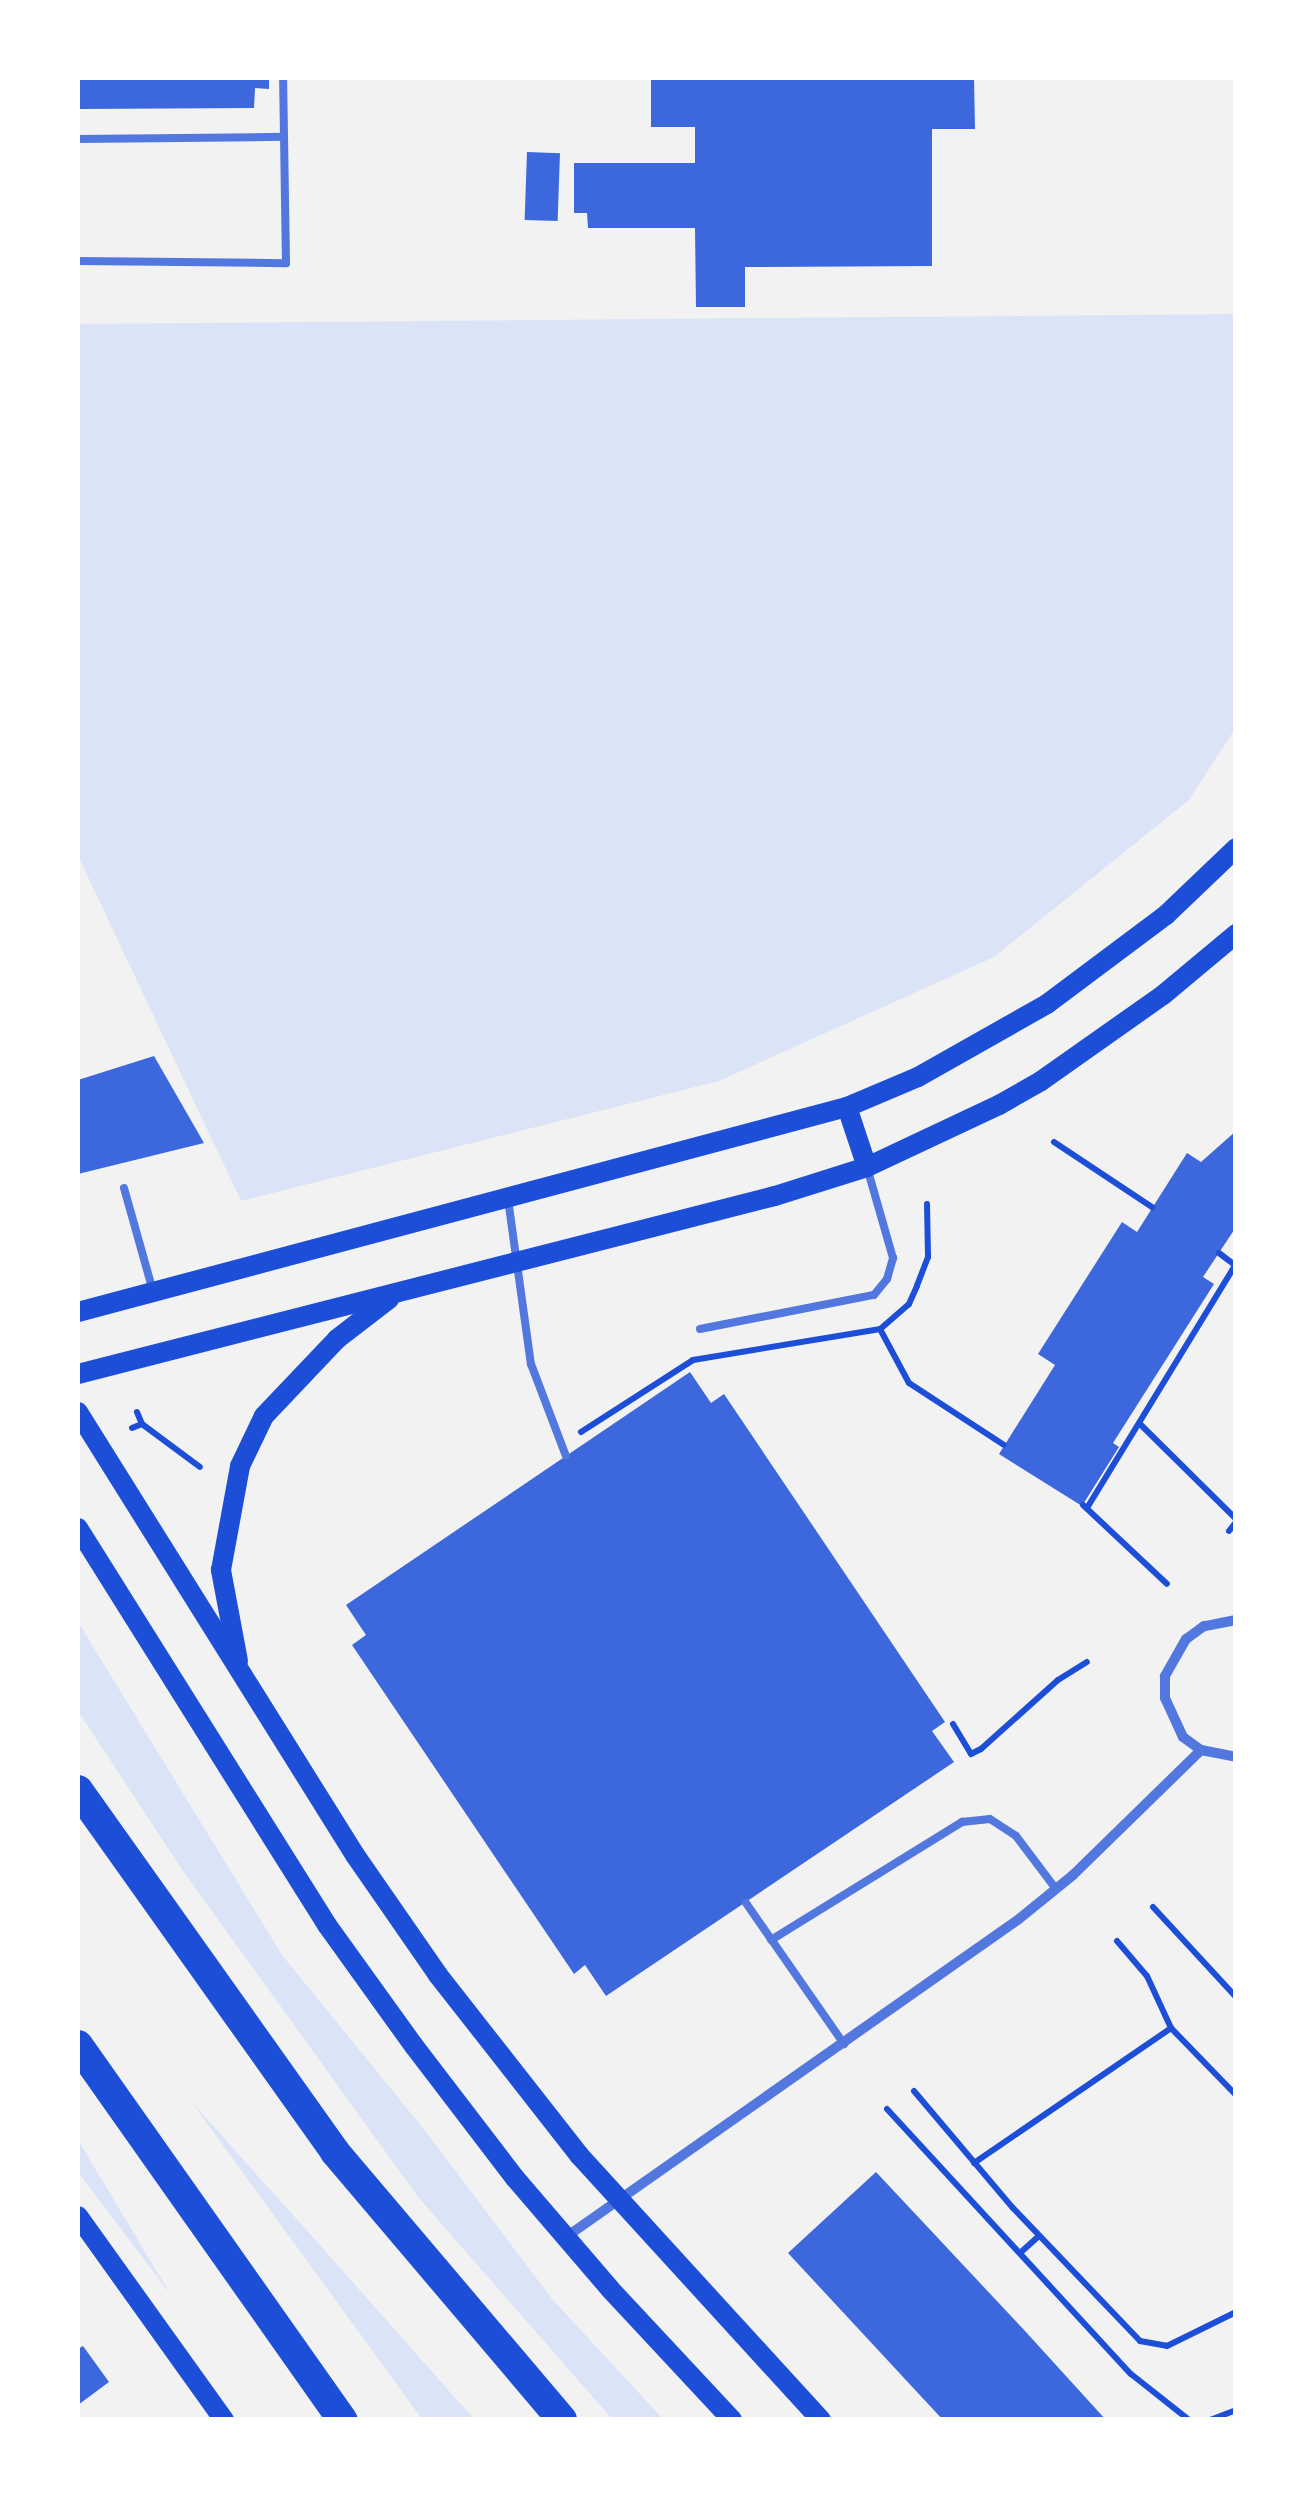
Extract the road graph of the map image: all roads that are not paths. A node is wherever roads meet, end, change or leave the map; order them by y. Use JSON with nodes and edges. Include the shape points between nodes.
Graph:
{"nodes":[{"id":1,"x":283,"y":78,"type":"edge"},
{"id":2,"x":284,"y":137,"type":"junction"},
{"id":3,"x":78,"y":138,"type":"edge"},
{"id":4,"x":78,"y":261,"type":"edge"},
{"id":5,"x":1236,"y":848,"type":"edge"},
{"id":6,"x":1236,"y":934,"type":"edge"},
{"id":7,"x":848,"y":1107,"type":"junction"},
{"id":8,"x":866,"y":1167,"type":"junction"},
{"id":9,"x":124,"y":1188,"type":"dead end"},
{"id":10,"x":508,"y":1200,"type":"junction"},
{"id":11,"x":514,"y":1262,"type":"junction"},
{"id":12,"x":153,"y":1292,"type":"junction"},
{"id":13,"x":399,"y":1292,"type":"junction"},
{"id":14,"x":78,"y":1312,"type":"edge"},
{"id":15,"x":700,"y":1329,"type":"dead end"},
{"id":16,"x":78,"y":1374,"type":"edge"},
{"id":17,"x":78,"y":1412,"type":"edge"},
{"id":18,"x":566,"y":1456,"type":"dead end"},
{"id":19,"x":78,"y":1528,"type":"edge"},
{"id":20,"x":1236,"y":1620,"type":"edge"},
{"id":21,"x":240,"y":1672,"type":"junction"},
{"id":22,"x":1201,"y":1750,"type":"junction"},
{"id":23,"x":1236,"y":1756,"type":"edge"},
{"id":24,"x":78,"y":1790,"type":"edge"},
{"id":25,"x":1056,"y":1889,"type":"junction"},
{"id":26,"x":746,"y":1903,"type":"dead end"},
{"id":27,"x":772,"y":1940,"type":"junction"},
{"id":28,"x":844,"y":2044,"type":"junction"},
{"id":29,"x":78,"y":2045,"type":"edge"},
{"id":30,"x":618,"y":2200,"type":"junction"},
{"id":31,"x":78,"y":2216,"type":"edge"},
{"id":32,"x":566,"y":2237,"type":"junction"},
{"id":33,"x":224,"y":2420,"type":"edge"},
{"id":34,"x":343,"y":2420,"type":"edge"},
{"id":35,"x":562,"y":2420,"type":"edge"},
{"id":36,"x":732,"y":2420,"type":"edge"},
{"id":37,"x":821,"y":2420,"type":"edge"}],
"edges":[{"from":1,"to":2,"type":"lane"},
{"from":2,"to":3,"type":"lane"},
{"from":2,"to":4,"type":"lane","via":[[286,263]]},
{"from":5,"to":7,"type":"main road","via":[[1166,915],[1047,1004],[918,1077]]},
{"from":6,"to":8,"type":"main road","via":[[1164,996],[1041,1081]]},
{"from":7,"to":8,"type":"main road"},
{"from":7,"to":10,"type":"main road"},
{"from":8,"to":11,"type":"main road"},
{"from":8,"to":15,"type":"lane","via":[[893,1258],[874,1295]]},
{"from":9,"to":12,"type":"lane"},
{"from":10,"to":11,"type":"lane"},
{"from":10,"to":12,"type":"main road"},
{"from":11,"to":13,"type":"main road"},
{"from":11,"to":18,"type":"lane","via":[[531,1364]]},
{"from":12,"to":14,"type":"main road"},
{"from":13,"to":16,"type":"main road"},
{"from":13,"to":21,"type":"main road","via":[[337,1338],[264,1416],[240,1466],[221,1570]]},
{"from":17,"to":21,"type":"main road"},
{"from":19,"to":32,"type":"main road","via":[[326,1925]]},
{"from":20,"to":22,"type":"street","via":[[1204,1626],[1186,1638],[1166,1676],[1171,1718]]},
{"from":21,"to":30,"type":"main road","via":[[438,1975]]},
{"from":22,"to":23,"type":"street"},
{"from":22,"to":25,"type":"street"},
{"from":24,"to":35,"type":"highway","via":[[336,2152]]},
{"from":25,"to":27,"type":"lane","via":[[1016,1836],[990,1819],[962,1822]]},
{"from":25,"to":28,"type":"street"},
{"from":26,"to":27,"type":"lane"},
{"from":27,"to":28,"type":"lane"},
{"from":28,"to":30,"type":"street"},
{"from":29,"to":34,"type":"highway"},
{"from":30,"to":32,"type":"street"},
{"from":30,"to":37,"type":"main road"},
{"from":31,"to":33,"type":"main road"},
{"from":32,"to":36,"type":"main road"}]}
